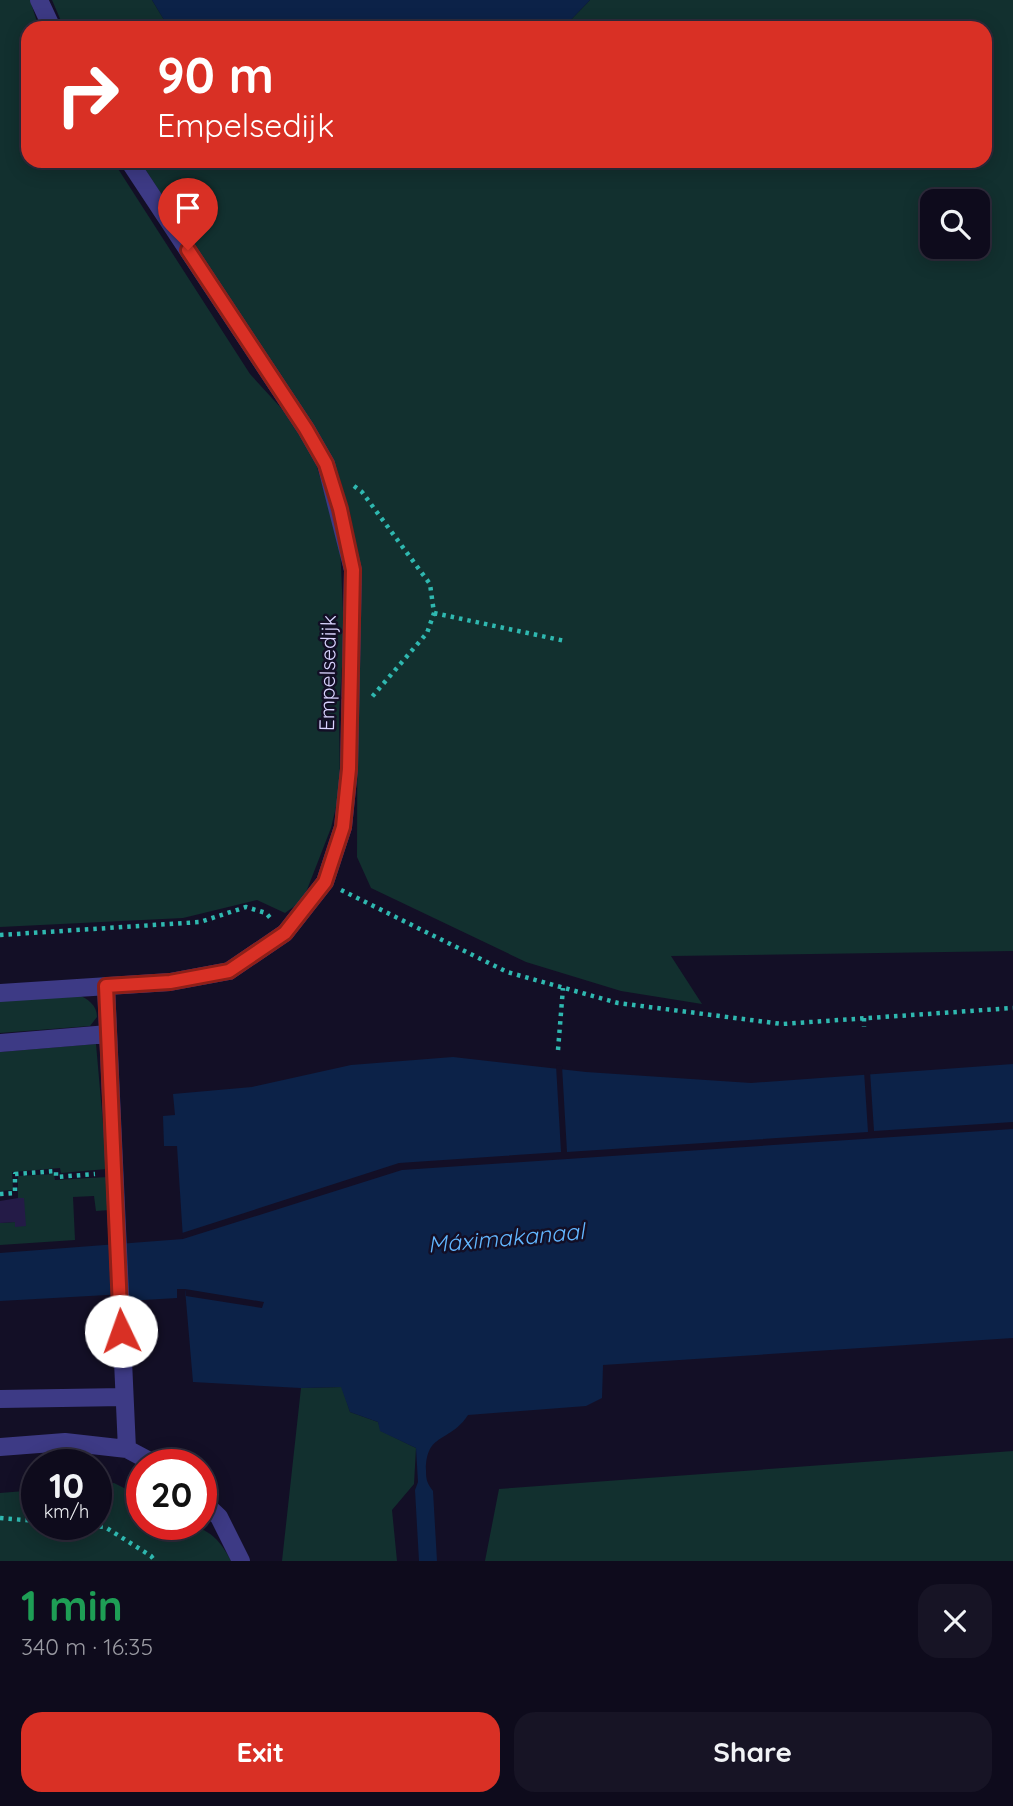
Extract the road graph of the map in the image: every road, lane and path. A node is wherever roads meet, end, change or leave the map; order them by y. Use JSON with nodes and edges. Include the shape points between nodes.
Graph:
{"nodes":[{"id":1,"x":40,"y":0,"type":"edge"},
{"id":2,"x":49,"y":21,"type":"edge"},
{"id":3,"x":134,"y":168,"type":"edge"},
{"id":4,"x":326,"y":464,"type":"junction"},
{"id":5,"x":434,"y":613,"type":"junction"},
{"id":6,"x":565,"y":640,"type":"dead end"},
{"id":7,"x":350,"y":723,"type":"junction"},
{"id":8,"x":325,"y":882,"type":"junction"},
{"id":9,"x":285,"y":933,"type":"junction"},
{"id":10,"x":0,"y":935,"type":"edge"},
{"id":11,"x":106,"y":986,"type":"junction"},
{"id":12,"x":563,"y":988,"type":"junction"},
{"id":13,"x":0,"y":993,"type":"edge"},
{"id":14,"x":1013,"y":1008,"type":"edge"},
{"id":15,"x":863,"y":1018,"type":"junction"},
{"id":16,"x":864,"y":1027,"type":"dead end"},
{"id":17,"x":108,"y":1034,"type":"junction"},
{"id":18,"x":0,"y":1043,"type":"edge"},
{"id":19,"x":558,"y":1050,"type":"dead end"},
{"id":20,"x":86,"y":1175,"type":"dead end"},
{"id":21,"x":0,"y":1194,"type":"edge"},
{"id":22,"x":124,"y":1397,"type":"junction"},
{"id":23,"x":0,"y":1399,"type":"edge"},
{"id":24,"x":0,"y":1447,"type":"edge"},
{"id":25,"x":127,"y":1449,"type":"joint"},
{"id":26,"x":217,"y":1515,"type":"edge"},
{"id":27,"x":0,"y":1518,"type":"edge"},
{"id":28,"x":21,"y":1520,"type":"edge"},
{"id":29,"x":112,"y":1531,"type":"edge"},
{"id":30,"x":155,"y":1561,"type":"edge"},
{"id":31,"x":241,"y":1561,"type":"edge"}],
"edges":[{"from":1,"to":2,"type":"street"},
{"from":3,"to":4,"type":"street","name":"Empelsedijk"},
{"from":4,"to":5,"type":"path","via":[[362,492],[430,584]]},
{"from":4,"to":7,"type":"street","name":"Empelsedijk","via":[[353,570]]},
{"from":5,"to":6,"type":"path"},
{"from":5,"to":7,"type":"path","via":[[427,633]]},
{"from":7,"to":8,"type":"street","name":"Empelsedijk","via":[[343,827]]},
{"from":8,"to":9,"type":"street","name":"Empelsedijk"},
{"from":8,"to":12,"type":"path","via":[[507,972]]},
{"from":9,"to":10,"type":"path","via":[[266,913],[246,907],[200,922]]},
{"from":9,"to":11,"type":"street","name":"Empelsedijk","via":[[229,971],[170,982]]},
{"from":11,"to":13,"type":"street","name":"Empelsedijk"},
{"from":11,"to":17,"type":"street"},
{"from":12,"to":15,"type":"path","via":[[618,1003],[782,1024]]},
{"from":12,"to":19,"type":"path"},
{"from":14,"to":15,"type":"path"},
{"from":15,"to":16,"type":"path"},
{"from":17,"to":18,"type":"street"},
{"from":17,"to":22,"type":"street"},
{"from":20,"to":21,"type":"path","via":[[56,1177],[56,1171],[15,1174],[15,1193]]},
{"from":22,"to":23,"type":"street"},
{"from":22,"to":25,"type":"street"},
{"from":24,"to":25,"type":"street","via":[[65,1442]]},
{"from":26,"to":31,"type":"street"},
{"from":27,"to":28,"type":"path"},
{"from":29,"to":30,"type":"path"}]}
